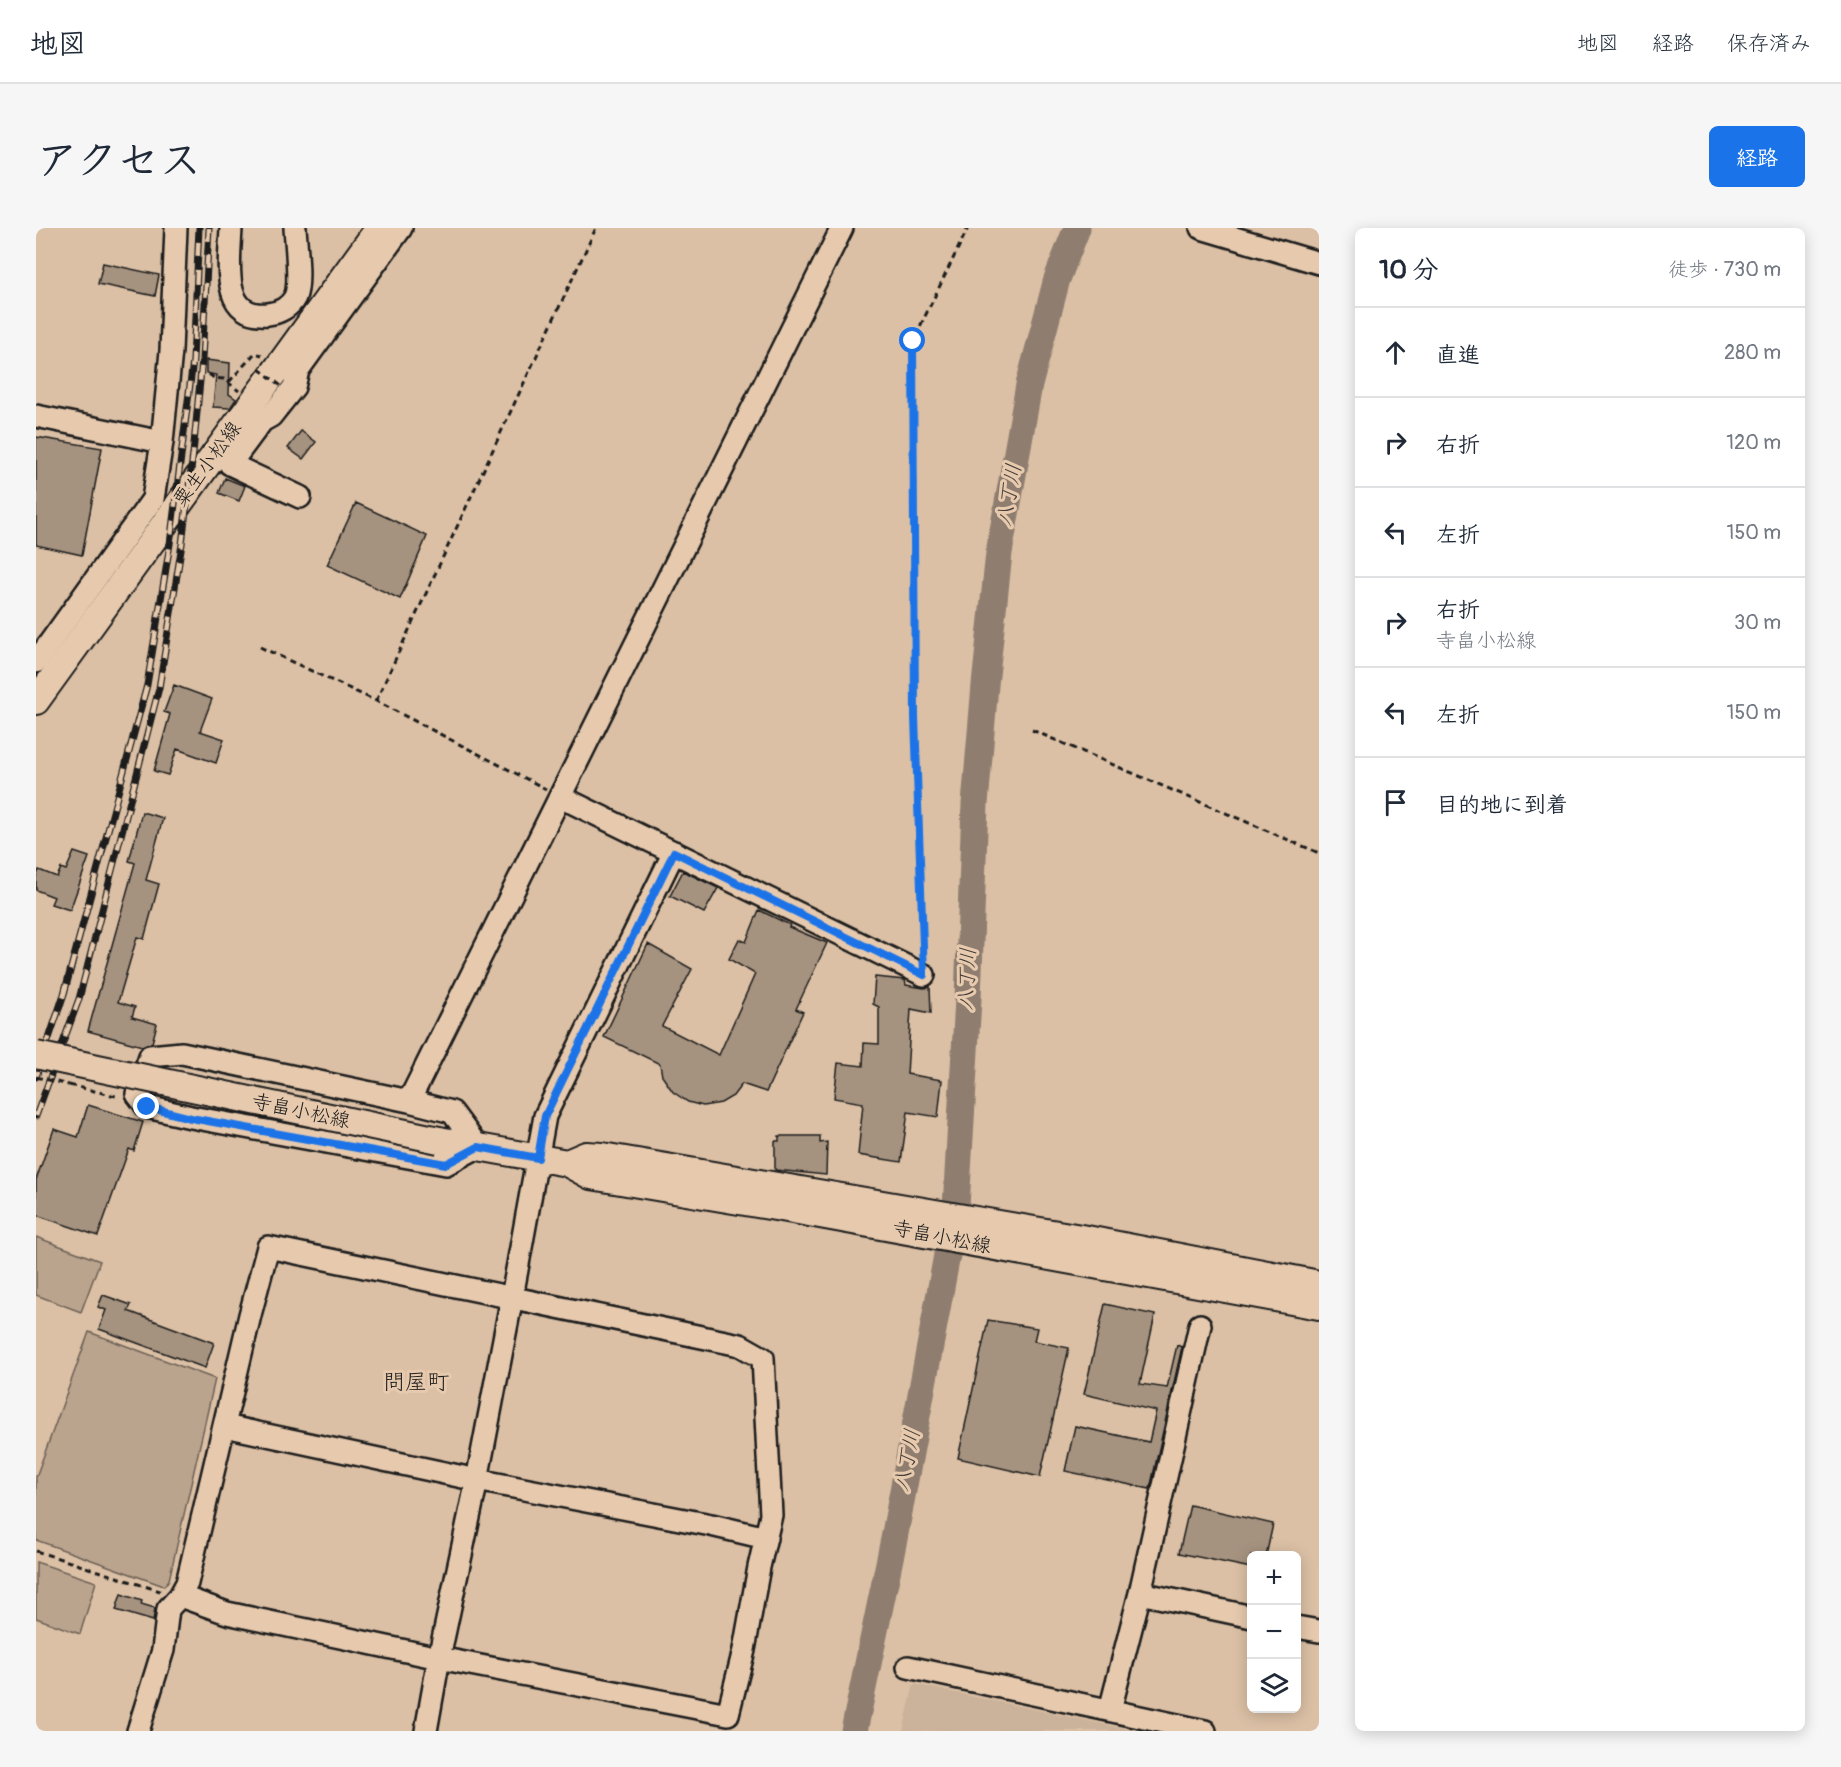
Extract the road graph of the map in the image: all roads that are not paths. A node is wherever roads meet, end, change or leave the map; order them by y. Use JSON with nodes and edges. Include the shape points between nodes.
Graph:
{"nodes":[{"id":1,"x":176,"y":228,"type":"edge"},
{"id":2,"x":231,"y":228,"type":"edge"},
{"id":3,"x":296,"y":228,"type":"edge"},
{"id":4,"x":379,"y":228,"type":"edge"},
{"id":5,"x":401,"y":228,"type":"edge"},
{"id":6,"x":842,"y":228,"type":"edge"},
{"id":7,"x":1201,"y":228,"type":"edge"},
{"id":8,"x":1316,"y":258,"type":"edge"},
{"id":9,"x":36,"y":416,"type":"edge"},
{"id":10,"x":162,"y":442,"type":"junction"},
{"id":11,"x":300,"y":497,"type":"dead end"},
{"id":12,"x":36,"y":662,"type":"edge"},
{"id":13,"x":36,"y":701,"type":"edge"},
{"id":14,"x":561,"y":797,"type":"junction"},
{"id":15,"x":674,"y":852,"type":"junction"},
{"id":16,"x":924,"y":975,"type":"road end"},
{"id":17,"x":36,"y":1055,"type":"edge"},
{"id":18,"x":409,"y":1101,"type":"junction"},
{"id":19,"x":478,"y":1147,"type":"junction"},
{"id":20,"x":538,"y":1158,"type":"junction"},
{"id":21,"x":1084,"y":1251,"type":"junction"},
{"id":22,"x":1319,"y":1284,"type":"edge"},
{"id":23,"x":512,"y":1297,"type":"junction"},
{"id":24,"x":1319,"y":1306,"type":"edge"},
{"id":25,"x":1200,"y":1325,"type":"dead end"},
{"id":26,"x":225,"y":1426,"type":"junction"},
{"id":27,"x":477,"y":1480,"type":"junction"},
{"id":28,"x":766,"y":1538,"type":"junction"},
{"id":29,"x":1140,"y":1593,"type":"junction"},
{"id":30,"x":180,"y":1596,"type":"junction"},
{"id":31,"x":1247,"y":1616,"type":"edge"},
{"id":32,"x":1301,"y":1628,"type":"edge"},
{"id":33,"x":1319,"y":1631,"type":"edge"},
{"id":34,"x":439,"y":1658,"type":"junction"},
{"id":35,"x":908,"y":1667,"type":"dead end"},
{"id":36,"x":1110,"y":1710,"type":"junction"},
{"id":37,"x":138,"y":1731,"type":"edge"},
{"id":38,"x":426,"y":1731,"type":"edge"},
{"id":39,"x":1205,"y":1731,"type":"edge"}],
"edges":[{"from":1,"to":10,"type":"street","via":[[171,351]]},
{"from":2,"to":3,"type":"street","via":[[230,286],[234,297],[252,313],[266,314],[278,312],[295,296]]},
{"from":4,"to":13,"type":"main road","name":"粟生小松線"},
{"from":5,"to":11,"type":"street","via":[[298,370],[294,387],[230,464]]},
{"from":6,"to":14,"type":"street"},
{"from":7,"to":8,"type":"street"},
{"from":9,"to":10,"type":"street"},
{"from":10,"to":12,"type":"street","via":[[153,499]]},
{"from":14,"to":15,"type":"street"},
{"from":14,"to":18,"type":"street"},
{"from":15,"to":16,"type":"street"},
{"from":15,"to":20,"type":"street","via":[[545,1116]]},
{"from":17,"to":19,"type":"main road","name":"寺畠小松線","bridge":true},
{"from":18,"to":19,"type":"street","via":[[452,1112]]},
{"from":18,"to":19,"type":"street","via":[[182,1053],[150,1056],[137,1094],[147,1107],[191,1118],[446,1164]]},
{"from":19,"to":20,"type":"main road","name":"寺畠小松線"},
{"from":20,"to":21,"type":"main road","name":"寺畠小松線","via":[[567,1163],[586,1155],[603,1156],[789,1198]]},
{"from":20,"to":23,"type":"street"},
{"from":21,"to":22,"type":"main road","name":"寺畠小松線"},
{"from":21,"to":24,"type":"main road","name":"寺畠小松線"},
{"from":23,"to":26,"type":"street","via":[[268,1247]]},
{"from":23,"to":27,"type":"street"},
{"from":23,"to":28,"type":"street","via":[[740,1345],[763,1358],[771,1515]]},
{"from":25,"to":29,"type":"street"},
{"from":26,"to":27,"type":"street"},
{"from":26,"to":30,"type":"street","via":[[188,1583]]},
{"from":27,"to":28,"type":"street"},
{"from":27,"to":34,"type":"street"},
{"from":28,"to":34,"type":"street","via":[[728,1714]]},
{"from":29,"to":31,"type":"street"},
{"from":29,"to":36,"type":"street"},
{"from":30,"to":34,"type":"street","via":[[227,1613]]},
{"from":30,"to":37,"type":"street","via":[[168,1609],[163,1650]]},
{"from":32,"to":33,"type":"street"},
{"from":34,"to":38,"type":"street"},
{"from":35,"to":36,"type":"street"},
{"from":36,"to":39,"type":"street"}]}
